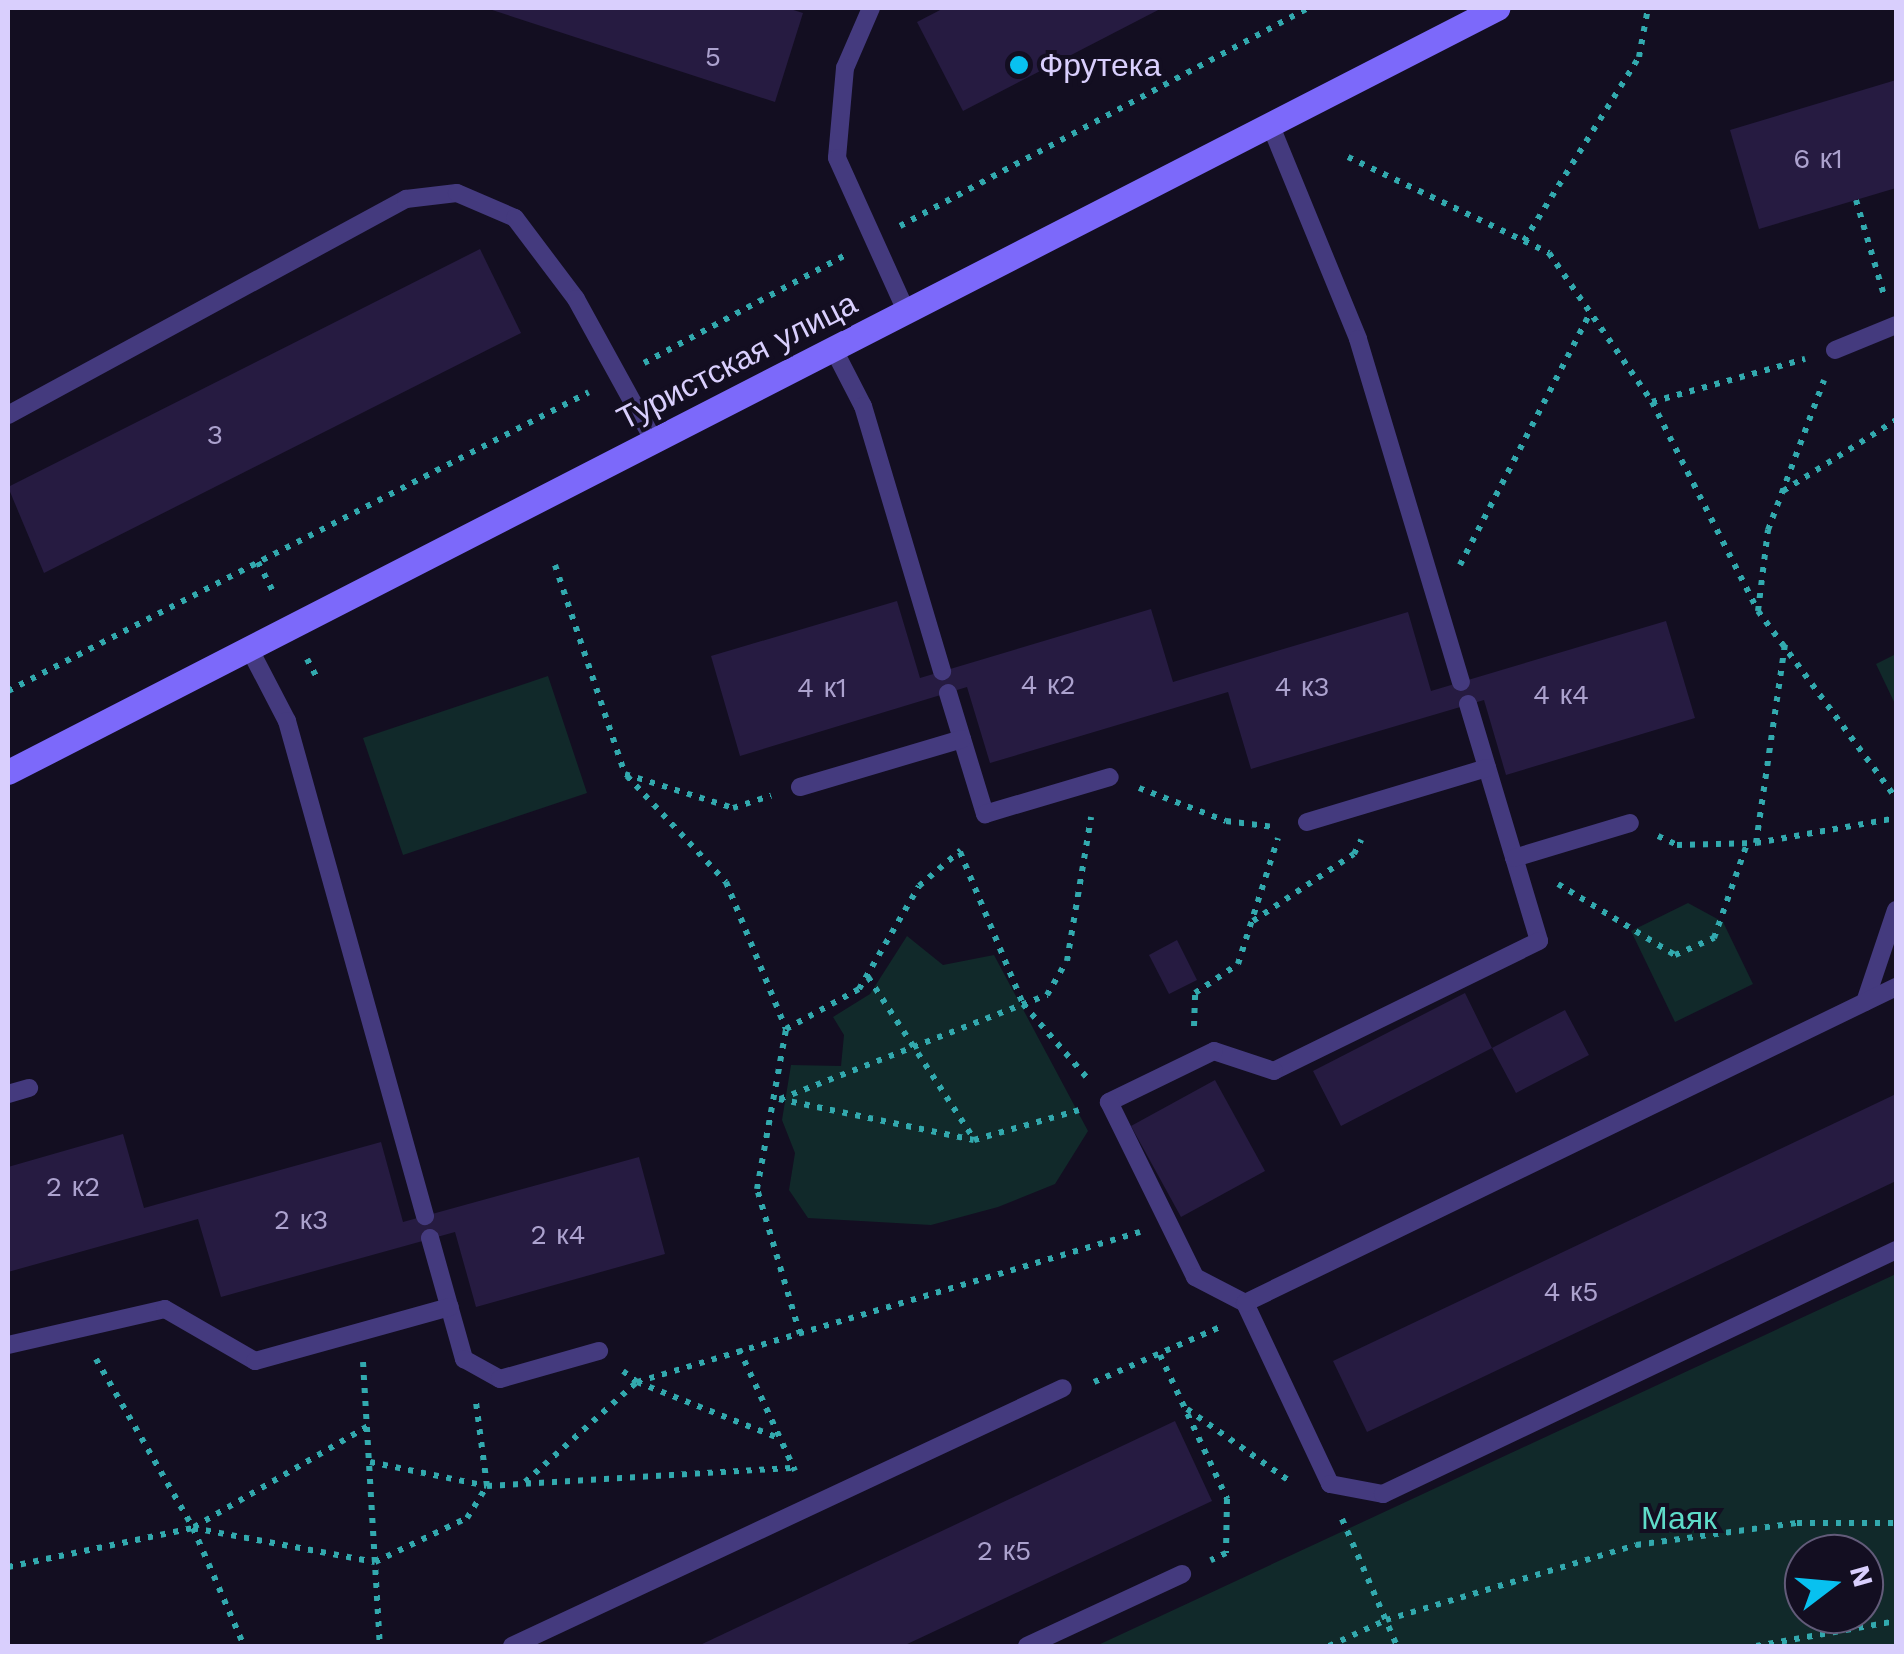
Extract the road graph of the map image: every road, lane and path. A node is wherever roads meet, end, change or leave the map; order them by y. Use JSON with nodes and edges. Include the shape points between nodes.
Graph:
{"nodes":[{"id":1,"x":872,"y":8,"type":"edge"},
{"id":2,"x":1309,"y":8,"type":"edge"},
{"id":3,"x":1497,"y":8,"type":"edge"},
{"id":4,"x":1648,"y":8,"type":"edge"},
{"id":5,"x":1270,"y":124,"type":"junction"},
{"id":6,"x":1348,"y":157,"type":"dead end"},
{"id":7,"x":1856,"y":200,"type":"dead end"},
{"id":8,"x":1524,"y":241,"type":"junction"},
{"id":9,"x":871,"y":242,"type":"junction"},
{"id":10,"x":906,"y":311,"type":"junction"},
{"id":11,"x":1590,"y":312,"type":"junction"},
{"id":12,"x":1895,"y":326,"type":"edge"},
{"id":13,"x":833,"y":348,"type":"junction"},
{"id":14,"x":1835,"y":350,"type":"junction"},
{"id":15,"x":622,"y":375,"type":"junction"},
{"id":16,"x":1652,"y":402,"type":"junction"},
{"id":17,"x":8,"y":415,"type":"edge"},
{"id":18,"x":1896,"y":420,"type":"edge"},
{"id":19,"x":654,"y":441,"type":"junction"},
{"id":20,"x":1782,"y":491,"type":"junction"},
{"id":21,"x":258,"y":562,"type":"junction"},
{"id":22,"x":555,"y":564,"type":"dead end"},
{"id":23,"x":277,"y":600,"type":"dead end"},
{"id":24,"x":1438,"y":606,"type":"junction"},
{"id":25,"x":1758,"y":611,"type":"junction"},
{"id":26,"x":1785,"y":644,"type":"junction"},
{"id":27,"x":249,"y":648,"type":"junction"},
{"id":28,"x":304,"y":654,"type":"dead end"},
{"id":29,"x":942,"y":671,"type":"dead end"},
{"id":30,"x":318,"y":680,"type":"dead end"},
{"id":31,"x":1461,"y":682,"type":"dead end"},
{"id":32,"x":8,"y":691,"type":"edge"},
{"id":33,"x":948,"y":693,"type":"dead end"},
{"id":34,"x":1468,"y":704,"type":"dead end"},
{"id":35,"x":962,"y":739,"type":"junction"},
{"id":36,"x":1487,"y":768,"type":"junction"},
{"id":37,"x":8,"y":772,"type":"edge"},
{"id":38,"x":625,"y":774,"type":"junction"},
{"id":39,"x":1102,"y":779,"type":"junction"},
{"id":40,"x":800,"y":787,"type":"joint"},
{"id":41,"x":1896,"y":798,"type":"edge"},
{"id":42,"x":1380,"y":800,"type":"junction"},
{"id":43,"x":985,"y":814,"type":"junction"},
{"id":44,"x":1896,"y":818,"type":"edge"},
{"id":45,"x":1308,"y":822,"type":"joint"},
{"id":46,"x":1630,"y":823,"type":"joint"},
{"id":47,"x":1281,"y":827,"type":"junction"},
{"id":48,"x":1752,"y":844,"type":"junction"},
{"id":49,"x":960,"y":852,"type":"junction"},
{"id":50,"x":1514,"y":858,"type":"junction"},
{"id":51,"x":1896,"y":910,"type":"edge"},
{"id":52,"x":1252,"y":922,"type":"junction"},
{"id":53,"x":868,"y":977,"type":"junction"},
{"id":54,"x":1896,"y":986,"type":"edge"},
{"id":55,"x":1865,"y":1002,"type":"junction"},
{"id":56,"x":1023,"y":1004,"type":"junction"},
{"id":57,"x":786,"y":1029,"type":"junction"},
{"id":58,"x":911,"y":1042,"type":"junction"},
{"id":59,"x":1192,"y":1062,"type":"junction"},
{"id":60,"x":29,"y":1088,"type":"dead end"},
{"id":61,"x":8,"y":1094,"type":"edge"},
{"id":62,"x":779,"y":1100,"type":"junction"},
{"id":63,"x":1109,"y":1102,"type":"junction"},
{"id":64,"x":1078,"y":1111,"type":"dead end"},
{"id":65,"x":974,"y":1140,"type":"junction"},
{"id":66,"x":425,"y":1216,"type":"dead end"},
{"id":67,"x":1165,"y":1216,"type":"junction"},
{"id":68,"x":430,"y":1238,"type":"dead end"},
{"id":69,"x":1896,"y":1250,"type":"edge"},
{"id":70,"x":450,"y":1306,"type":"junction"},
{"id":71,"x":1248,"y":1308,"type":"junction"},
{"id":72,"x":361,"y":1331,"type":"junction"},
{"id":73,"x":80,"y":1332,"type":"junction"},
{"id":74,"x":800,"y":1334,"type":"junction"},
{"id":75,"x":8,"y":1346,"type":"edge"},
{"id":76,"x":738,"y":1349,"type":"junction"},
{"id":77,"x":599,"y":1351,"type":"joint"},
{"id":78,"x":1160,"y":1355,"type":"junction"},
{"id":79,"x":471,"y":1362,"type":"junction"},
{"id":80,"x":637,"y":1382,"type":"junction"},
{"id":81,"x":1063,"y":1388,"type":"joint"},
{"id":82,"x":1186,"y":1408,"type":"junction"},
{"id":83,"x":368,"y":1426,"type":"junction"},
{"id":84,"x":780,"y":1440,"type":"junction"},
{"id":85,"x":370,"y":1462,"type":"junction"},
{"id":86,"x":794,"y":1468,"type":"junction"},
{"id":87,"x":524,"y":1482,"type":"junction"},
{"id":88,"x":1330,"y":1484,"type":"junction"},
{"id":89,"x":487,"y":1486,"type":"junction"},
{"id":90,"x":811,"y":1505,"type":"junction"},
{"id":91,"x":1896,"y":1523,"type":"edge"},
{"id":92,"x":193,"y":1528,"type":"junction"},
{"id":93,"x":1352,"y":1542,"type":"dead end"},
{"id":94,"x":376,"y":1562,"type":"junction"},
{"id":95,"x":8,"y":1567,"type":"edge"},
{"id":96,"x":1182,"y":1574,"type":"joint"},
{"id":97,"x":1386,"y":1620,"type":"junction"},
{"id":98,"x":1896,"y":1620,"type":"edge"},
{"id":99,"x":244,"y":1646,"type":"edge"},
{"id":100,"x":380,"y":1646,"type":"edge"},
{"id":101,"x":512,"y":1646,"type":"edge"},
{"id":102,"x":1027,"y":1646,"type":"edge"},
{"id":103,"x":1329,"y":1646,"type":"edge"},
{"id":104,"x":1398,"y":1646,"type":"edge"},
{"id":105,"x":1756,"y":1646,"type":"edge"}],
"edges":[{"from":1,"to":9,"type":"lane","via":[[844,68],[837,158]]},
{"from":2,"to":9,"type":"path"},
{"from":3,"to":5,"type":"main road","name":"Туристская улица"},
{"from":4,"to":8,"type":"path","via":[[1639,57]]},
{"from":5,"to":10,"type":"main road","name":"Туристская улица"},
{"from":5,"to":24,"type":"lane","via":[[1358,339]]},
{"from":6,"to":8,"type":"path"},
{"from":7,"to":12,"type":"path"},
{"from":8,"to":11,"type":"path","via":[[1549,252]]},
{"from":9,"to":10,"type":"lane"},
{"from":9,"to":15,"type":"path"},
{"from":10,"to":13,"type":"main road","name":"Туристская улица"},
{"from":11,"to":16,"type":"path"},
{"from":11,"to":24,"type":"path"},
{"from":12,"to":14,"type":"lane"},
{"from":13,"to":19,"type":"main road","name":"Туристская улица"},
{"from":13,"to":29,"type":"lane","via":[[863,406]]},
{"from":14,"to":16,"type":"path"},
{"from":14,"to":20,"type":"path"},
{"from":15,"to":17,"type":"lane","via":[[515,218],[457,193],[406,199]]},
{"from":15,"to":19,"type":"lane"},
{"from":15,"to":21,"type":"path"},
{"from":16,"to":25,"type":"path"},
{"from":18,"to":20,"type":"path"},
{"from":19,"to":27,"type":"main road","name":"Туристская улица"},
{"from":20,"to":25,"type":"path"},
{"from":21,"to":23,"type":"path"},
{"from":21,"to":32,"type":"path"},
{"from":22,"to":38,"type":"path"},
{"from":24,"to":31,"type":"lane"},
{"from":25,"to":26,"type":"path"},
{"from":26,"to":41,"type":"path"},
{"from":26,"to":48,"type":"path"},
{"from":27,"to":37,"type":"main road","name":"Туристская улица"},
{"from":27,"to":66,"type":"lane","via":[[287,721]]},
{"from":28,"to":30,"type":"path"},
{"from":33,"to":35,"type":"lane"},
{"from":34,"to":36,"type":"lane"},
{"from":35,"to":40,"type":"lane"},
{"from":35,"to":43,"type":"lane"},
{"from":36,"to":42,"type":"lane"},
{"from":36,"to":50,"type":"lane"},
{"from":38,"to":40,"type":"path","via":[[733,808]]},
{"from":38,"to":57,"type":"path","via":[[726,882]]},
{"from":39,"to":43,"type":"lane"},
{"from":39,"to":47,"type":"path","via":[[1226,822]]},
{"from":39,"to":56,"type":"path","via":[[1068,961],[1047,995]]},
{"from":42,"to":45,"type":"lane"},
{"from":42,"to":52,"type":"path","via":[[1354,854]]},
{"from":43,"to":49,"type":"path"},
{"from":44,"to":48,"type":"path"},
{"from":45,"to":47,"type":"path"},
{"from":46,"to":48,"type":"path","via":[[1676,845]]},
{"from":46,"to":50,"type":"lane"},
{"from":47,"to":52,"type":"path"},
{"from":48,"to":50,"type":"path","via":[[1714,938],[1675,955]]},
{"from":49,"to":53,"type":"path","via":[[919,886]]},
{"from":49,"to":56,"type":"path"},
{"from":50,"to":59,"type":"lane","via":[[1538,941],[1274,1071],[1214,1051]]},
{"from":51,"to":55,"type":"lane"},
{"from":52,"to":59,"type":"path","via":[[1238,964],[1195,994]]},
{"from":53,"to":57,"type":"path"},
{"from":53,"to":58,"type":"path"},
{"from":54,"to":55,"type":"lane"},
{"from":55,"to":71,"type":"lane"},
{"from":56,"to":58,"type":"path"},
{"from":56,"to":63,"type":"path"},
{"from":57,"to":62,"type":"path"},
{"from":58,"to":62,"type":"path"},
{"from":58,"to":65,"type":"path"},
{"from":59,"to":63,"type":"lane"},
{"from":60,"to":61,"type":"lane"},
{"from":62,"to":65,"type":"path"},
{"from":62,"to":74,"type":"path","via":[[757,1189]]},
{"from":63,"to":67,"type":"lane"},
{"from":64,"to":65,"type":"path"},
{"from":67,"to":71,"type":"lane","via":[[1196,1277]]},
{"from":67,"to":74,"type":"path","via":[[1127,1239]]},
{"from":68,"to":70,"type":"lane"},
{"from":69,"to":88,"type":"lane","via":[[1383,1494]]},
{"from":70,"to":72,"type":"lane"},
{"from":70,"to":79,"type":"lane"},
{"from":71,"to":78,"type":"path"},
{"from":71,"to":88,"type":"lane"},
{"from":72,"to":73,"type":"lane","via":[[255,1360],[165,1309]]},
{"from":72,"to":83,"type":"path"},
{"from":73,"to":75,"type":"lane"},
{"from":73,"to":92,"type":"path"},
{"from":74,"to":76,"type":"path"},
{"from":76,"to":80,"type":"path"},
{"from":76,"to":84,"type":"path"},
{"from":77,"to":79,"type":"lane","via":[[500,1379]]},
{"from":77,"to":80,"type":"path"},
{"from":78,"to":81,"type":"path"},
{"from":78,"to":82,"type":"path"},
{"from":79,"to":89,"type":"path"},
{"from":80,"to":84,"type":"path"},
{"from":80,"to":87,"type":"path"},
{"from":81,"to":90,"type":"lane"},
{"from":82,"to":88,"type":"path","via":[[1287,1482]]},
{"from":82,"to":96,"type":"path","via":[[1227,1499],[1226,1554]]},
{"from":83,"to":85,"type":"path"},
{"from":83,"to":92,"type":"path"},
{"from":84,"to":86,"type":"path"},
{"from":85,"to":89,"type":"path"},
{"from":85,"to":94,"type":"path"},
{"from":86,"to":87,"type":"path"},
{"from":86,"to":90,"type":"path"},
{"from":87,"to":89,"type":"path"},
{"from":89,"to":94,"type":"path","via":[[467,1518]]},
{"from":90,"to":101,"type":"lane"},
{"from":91,"to":97,"type":"path","via":[[1797,1522],[1636,1545]]},
{"from":92,"to":94,"type":"path"},
{"from":92,"to":95,"type":"path"},
{"from":92,"to":99,"type":"path"},
{"from":93,"to":97,"type":"path"},
{"from":94,"to":100,"type":"path"},
{"from":96,"to":102,"type":"lane"},
{"from":97,"to":103,"type":"path"},
{"from":97,"to":104,"type":"path"},
{"from":98,"to":105,"type":"path"}]}
